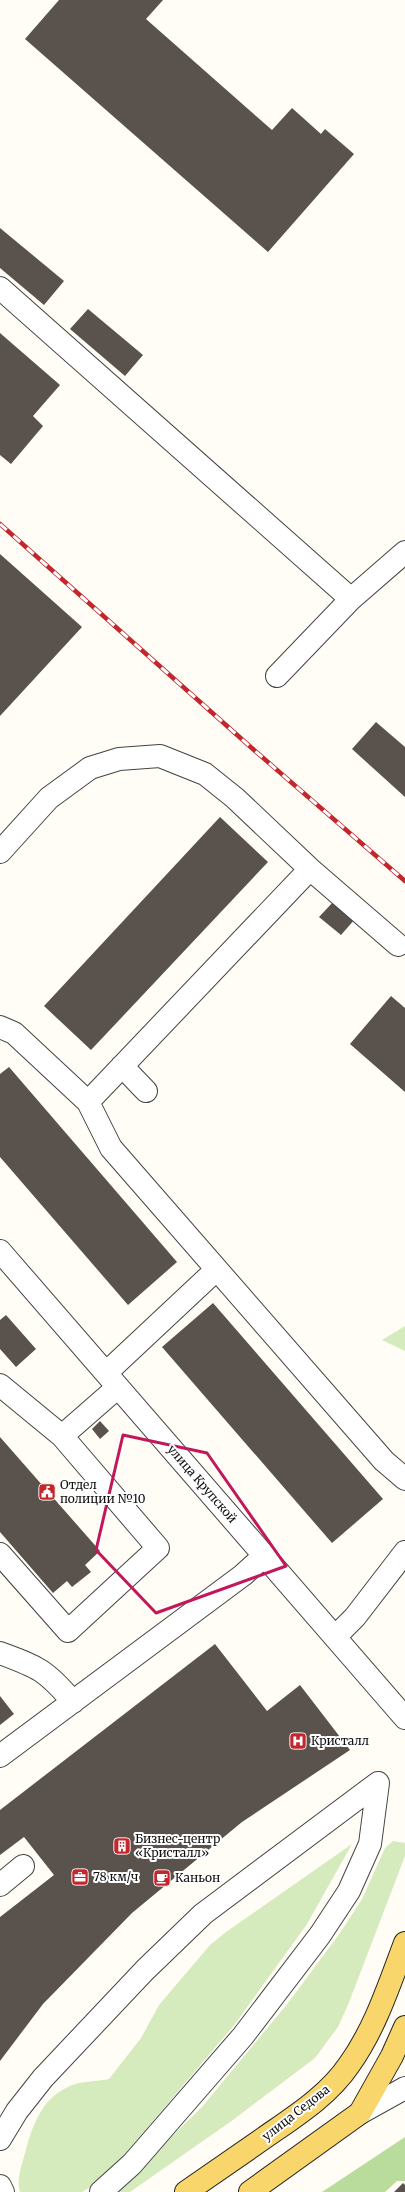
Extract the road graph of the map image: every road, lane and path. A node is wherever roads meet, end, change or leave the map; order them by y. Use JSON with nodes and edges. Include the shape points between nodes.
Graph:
{"nodes":[{"id":1,"x":0,"y":288,"type":"edge"},
{"id":2,"x":405,"y":552,"type":"edge"},
{"id":3,"x":351,"y":599,"type":"junction"},
{"id":4,"x":277,"y":676,"type":"dead end"},
{"id":5,"x":0,"y":852,"type":"edge"},
{"id":6,"x":310,"y":870,"type":"junction"},
{"id":7,"x":398,"y":946,"type":"dead end"},
{"id":8,"x":0,"y":1026,"type":"edge"},
{"id":9,"x":122,"y":1066,"type":"junction"},
{"id":10,"x":146,"y":1091,"type":"dead end"},
{"id":11,"x":88,"y":1102,"type":"junction"},
{"id":12,"x":0,"y":1251,"type":"edge"},
{"id":13,"x":216,"y":1270,"type":"junction"},
{"id":14,"x":112,"y":1380,"type":"junction"},
{"id":15,"x":0,"y":1385,"type":"edge"},
{"id":16,"x":62,"y":1436,"type":"junction"},
{"id":17,"x":405,"y":1479,"type":"edge"},
{"id":18,"x":405,"y":1552,"type":"edge"},
{"id":19,"x":0,"y":1554,"type":"edge"},
{"id":20,"x":264,"y":1556,"type":"junction"},
{"id":21,"x":335,"y":1637,"type":"junction"},
{"id":22,"x":0,"y":1652,"type":"edge"},
{"id":23,"x":72,"y":1702,"type":"junction"},
{"id":24,"x":405,"y":1718,"type":"edge"},
{"id":25,"x":0,"y":1756,"type":"edge"},
{"id":26,"x":23,"y":1866,"type":"dead end"},
{"id":27,"x":0,"y":1885,"type":"edge"},
{"id":28,"x":405,"y":1943,"type":"edge"},
{"id":29,"x":405,"y":2027,"type":"edge"},
{"id":30,"x":405,"y":2088,"type":"edge"},
{"id":31,"x":360,"y":2113,"type":"junction"},
{"id":32,"x":0,"y":2139,"type":"edge"},
{"id":33,"x":0,"y":2186,"type":"edge"},
{"id":34,"x":3,"y":2192,"type":"edge"},
{"id":35,"x":101,"y":2192,"type":"edge"},
{"id":36,"x":186,"y":2192,"type":"edge"},
{"id":37,"x":250,"y":2192,"type":"edge"}],
"edges":[{"from":1,"to":3,"type":"street"},
{"from":2,"to":3,"type":"street"},
{"from":3,"to":4,"type":"street"},
{"from":5,"to":6,"type":"street","via":[[48,798],[90,768],[119,759],[160,756],[205,774]]},
{"from":6,"to":7,"type":"street"},
{"from":6,"to":9,"type":"street"},
{"from":8,"to":11,"type":"street","via":[[14,1033]]},
{"from":9,"to":10,"type":"street"},
{"from":9,"to":11,"type":"street"},
{"from":11,"to":13,"type":"street","via":[[111,1148]]},
{"from":12,"to":14,"type":"street","name":"улица Крупской"},
{"from":13,"to":14,"type":"street"},
{"from":13,"to":17,"type":"street","via":[[384,1461]]},
{"from":14,"to":16,"type":"street"},
{"from":14,"to":20,"type":"street","name":"улица Крупской"},
{"from":15,"to":16,"type":"street"},
{"from":16,"to":19,"type":"street","via":[[158,1548],[68,1631]]},
{"from":18,"to":21,"type":"street","via":[[355,1617]]},
{"from":20,"to":21,"type":"street","name":"улица Крупской"},
{"from":20,"to":23,"type":"street","via":[[243,1575]]},
{"from":21,"to":24,"type":"street","name":"улица Крупской"},
{"from":22,"to":23,"type":"street","via":[[41,1669],[53,1678]]},
{"from":23,"to":25,"type":"street"},
{"from":26,"to":27,"type":"street"},
{"from":28,"to":36,"type":"main road","name":"улица Седова","via":[[365,2039],[336,2082],[296,2116]]},
{"from":29,"to":31,"type":"main road"},
{"from":30,"to":31,"type":"street"},
{"from":31,"to":37,"type":"main road"},
{"from":32,"to":35,"type":"street","via":[[17,2111],[43,2078],[202,1914],[378,1783],[370,1844],[349,1891],[320,1935],[243,2036],[132,2164]]},
{"from":33,"to":34,"type":"street"}]}
